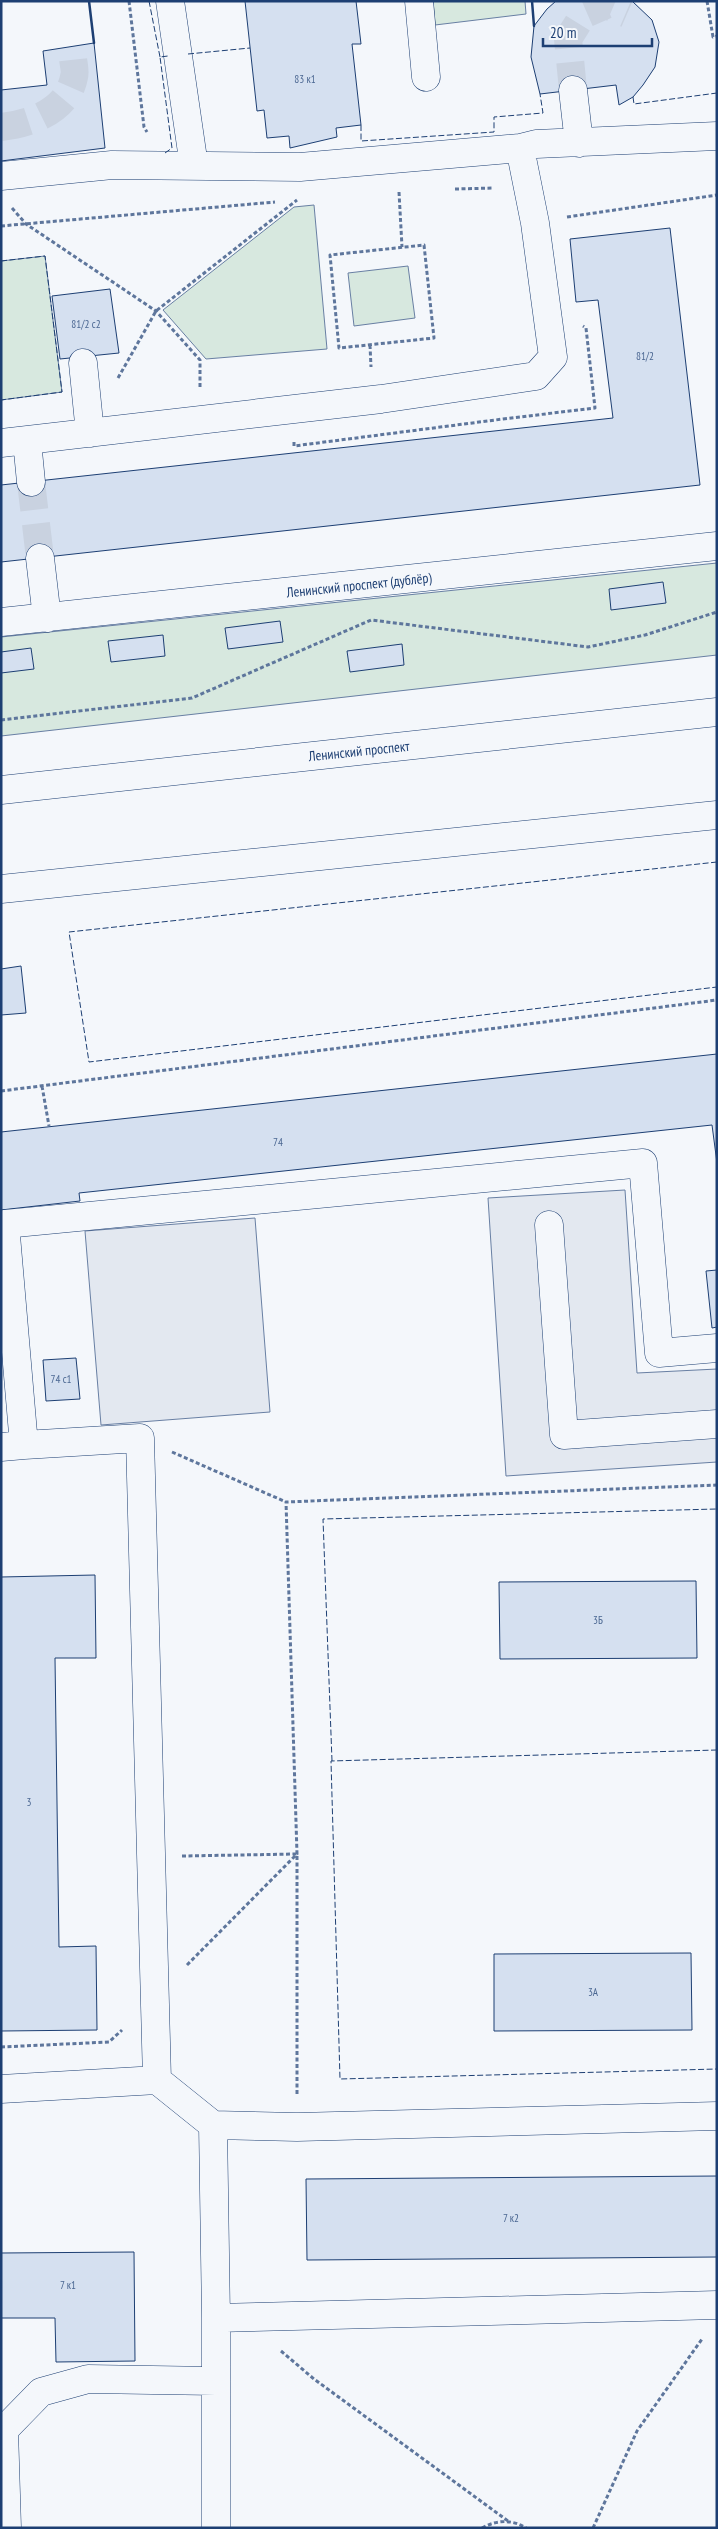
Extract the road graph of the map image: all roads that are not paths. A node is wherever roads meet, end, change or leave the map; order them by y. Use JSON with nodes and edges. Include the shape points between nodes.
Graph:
{"nodes":[{"id":1,"x":170,"y":1,"type":"edge"},
{"id":2,"x":418,"y":1,"type":"edge"},
{"id":3,"x":426,"y":77,"type":"dead end"},
{"id":4,"x":573,"y":90,"type":"tunnel mouth"},
{"id":5,"x":717,"y":136,"type":"edge"},
{"id":6,"x":579,"y":143,"type":"junction"},
{"id":7,"x":520,"y":148,"type":"junction"},
{"id":8,"x":194,"y":166,"type":"junction"},
{"id":9,"x":1,"y":176,"type":"edge"},
{"id":10,"x":83,"y":363,"type":"dead end"},
{"id":11,"x":90,"y":433,"type":"junction"},
{"id":12,"x":14,"y":442,"type":"edge"},
{"id":13,"x":32,"y":482,"type":"tunnel mouth"},
{"id":14,"x":717,"y":546,"type":"edge"},
{"id":15,"x":40,"y":558,"type":"tunnel mouth"},
{"id":16,"x":46,"y":618,"type":"junction"},
{"id":17,"x":1,"y":622,"type":"edge"},
{"id":18,"x":717,"y":712,"type":"edge"},
{"id":19,"x":1,"y":790,"type":"edge"},
{"id":20,"x":717,"y":815,"type":"edge"},
{"id":21,"x":1,"y":889,"type":"edge"},
{"id":22,"x":549,"y":1225,"type":"dead end"},
{"id":23,"x":717,"y":1348,"type":"edge"},
{"id":24,"x":717,"y":1424,"type":"edge"},
{"id":25,"x":13,"y":1446,"type":"edge"},
{"id":26,"x":157,"y":2080,"type":"junction"},
{"id":27,"x":1,"y":2089,"type":"edge"},
{"id":28,"x":717,"y":2116,"type":"edge"},
{"id":29,"x":213,"y":2125,"type":"junction"},
{"id":30,"x":717,"y":2305,"type":"edge"},
{"id":31,"x":229,"y":2318,"type":"junction"},
{"id":32,"x":216,"y":2381,"type":"junction"},
{"id":33,"x":7,"y":2528,"type":"edge"},
{"id":34,"x":216,"y":2528,"type":"edge"}],
"edges":[{"from":1,"to":8,"type":"main road"},
{"from":2,"to":3,"type":"main road"},
{"from":4,"to":6,"type":"main road"},
{"from":5,"to":6,"type":"main road"},
{"from":6,"to":7,"type":"main road","via":[[536,144]]},
{"from":7,"to":8,"type":"main road","via":[[300,167]]},
{"from":7,"to":11,"type":"main road","via":[[535,223],[553,357],[536,376],[381,400]]},
{"from":8,"to":9,"type":"main road","via":[[112,165]]},
{"from":10,"to":11,"type":"main road"},
{"from":11,"to":12,"type":"main road"},
{"from":12,"to":13,"type":"main road"},
{"from":14,"to":16,"type":"main road","name":"Ленинский проспект (дублёр)"},
{"from":15,"to":16,"type":"main road"},
{"from":16,"to":17,"type":"main road","name":"Ленинский проспект (дублёр)"},
{"from":18,"to":19,"type":"main road","name":"Ленинский проспект"},
{"from":20,"to":21,"type":"main road"},
{"from":22,"to":24,"type":"main road","via":[[564,1435]]},
{"from":23,"to":25,"type":"main road","via":[[659,1353],[643,1163],[5,1224]]},
{"from":25,"to":26,"type":"main road","via":[[140,1438]]},
{"from":26,"to":27,"type":"main road"},
{"from":26,"to":29,"type":"main road"},
{"from":28,"to":29,"type":"main road","via":[[297,2128]]},
{"from":29,"to":31,"type":"main road"},
{"from":30,"to":31,"type":"main road"},
{"from":31,"to":32,"type":"main road"},
{"from":32,"to":33,"type":"main road","via":[[88,2379],[41,2392],[4,2430]]},
{"from":32,"to":34,"type":"main road"}]}
